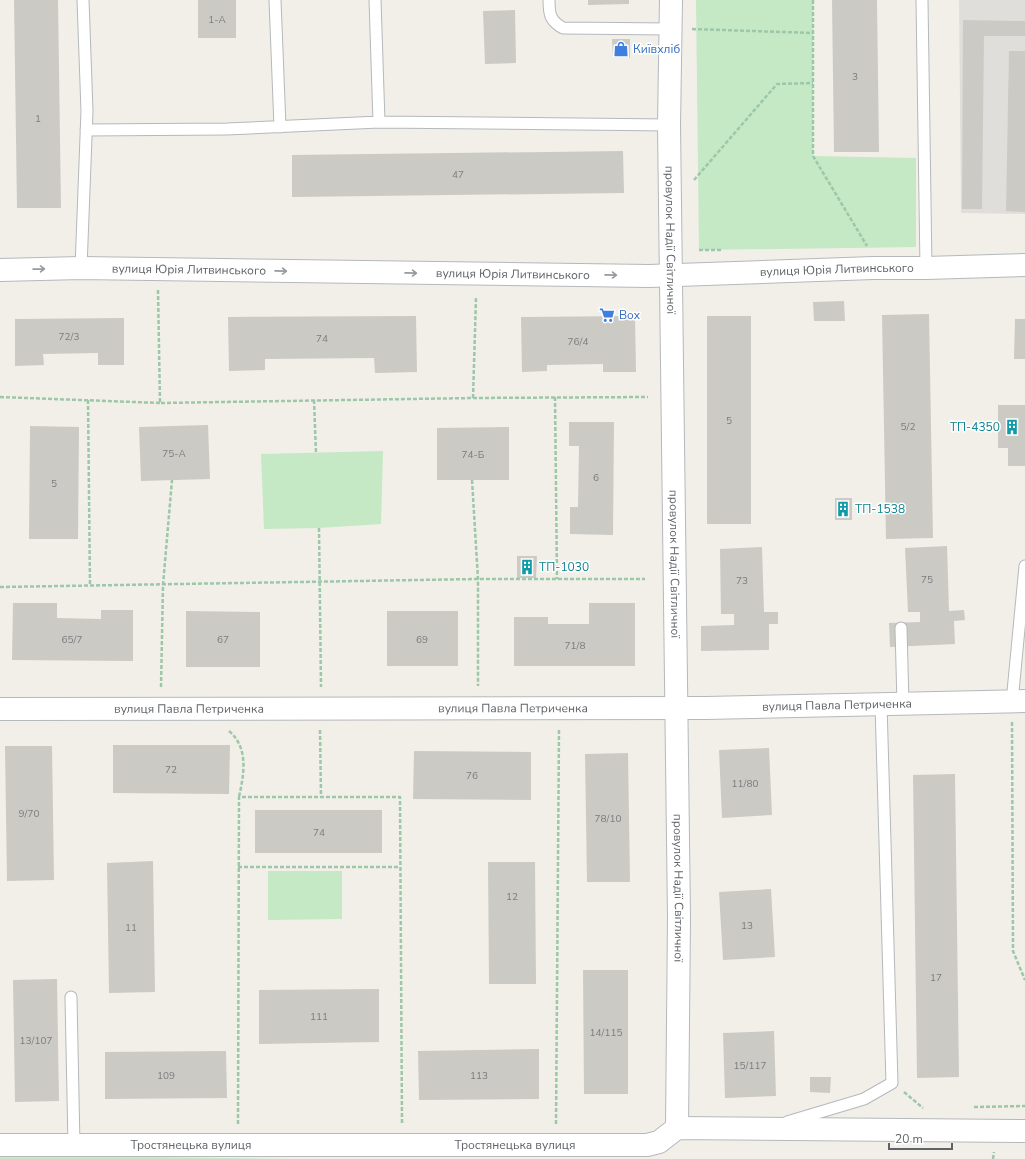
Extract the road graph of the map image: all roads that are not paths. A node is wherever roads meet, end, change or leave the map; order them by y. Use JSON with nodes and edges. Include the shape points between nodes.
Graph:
{"nodes":[{"id":1,"x":83,"y":0,"type":"edge"},
{"id":2,"x":275,"y":0,"type":"edge"},
{"id":3,"x":375,"y":0,"type":"edge"},
{"id":4,"x":549,"y":0,"type":"edge"},
{"id":5,"x":671,"y":0,"type":"edge"},
{"id":6,"x":922,"y":0,"type":"edge"},
{"id":7,"x":671,"y":29,"type":"junction"},
{"id":8,"x":379,"y":122,"type":"junction"},
{"id":9,"x":669,"y":125,"type":"junction"},
{"id":10,"x":280,"y":127,"type":"junction"},
{"id":11,"x":86,"y":130,"type":"junction"},
{"id":12,"x":1025,"y":265,"type":"edge"},
{"id":13,"x":81,"y":268,"type":"junction"},
{"id":14,"x":926,"y":268,"type":"junction"},
{"id":15,"x":0,"y":270,"type":"edge"},
{"id":16,"x":671,"y":275,"type":"junction"},
{"id":17,"x":1025,"y":566,"type":"edge"},
{"id":18,"x":901,"y":628,"type":"dead end"},
{"id":19,"x":1019,"y":702,"type":"edge"},
{"id":20,"x":881,"y":704,"type":"junction"},
{"id":21,"x":902,"y":704,"type":"junction"},
{"id":22,"x":676,"y":708,"type":"junction"},
{"id":23,"x":0,"y":709,"type":"edge"},
{"id":24,"x":71,"y":996,"type":"dead end"},
{"id":25,"x":677,"y":1128,"type":"junction"},
{"id":26,"x":766,"y":1129,"type":"junction"},
{"id":27,"x":1025,"y":1131,"type":"edge"},
{"id":28,"x":0,"y":1145,"type":"edge"},
{"id":29,"x":74,"y":1145,"type":"junction"}],
"edges":[{"from":1,"to":11,"type":"lane"},
{"from":2,"to":10,"type":"lane"},
{"from":3,"to":8,"type":"lane"},
{"from":4,"to":7,"type":"lane","via":[[549,14],[554,23],[563,28]]},
{"from":5,"to":7,"type":"street","name":"провулок Надії Світличної"},
{"from":6,"to":14,"type":"lane"},
{"from":7,"to":9,"type":"street","name":"провулок Надії Світличної"},
{"from":8,"to":9,"type":"lane"},
{"from":8,"to":10,"type":"lane"},
{"from":9,"to":16,"type":"street","name":"провулок Надії Світличної"},
{"from":10,"to":11,"type":"lane","via":[[227,130]]},
{"from":11,"to":13,"type":"lane"},
{"from":12,"to":14,"type":"street","name":"вулиця Юрія Литвинського"},
{"from":15,"to":13,"type":"street","name":"вулиця Юрія Литвинського","one_way":true},
{"from":13,"to":16,"type":"street","name":"вулиця Юрія Литвинського","one_way":true},
{"from":14,"to":16,"type":"street","name":"вулиця Юрія Литвинського"},
{"from":16,"to":22,"type":"street","name":"провулок Надії Світличної"},
{"from":17,"to":19,"type":"lane"},
{"from":18,"to":21,"type":"lane"},
{"from":19,"to":21,"type":"street","name":"вулиця Павла Петриченка"},
{"from":20,"to":21,"type":"street","name":"вулиця Павла Петриченка"},
{"from":20,"to":22,"type":"street","name":"вулиця Павла Петриченка"},
{"from":20,"to":26,"type":"lane","via":[[892,1083],[864,1099]]},
{"from":22,"to":23,"type":"street","name":"вулиця Павла Петриченка"},
{"from":22,"to":25,"type":"street","name":"провулок Надії Світличної","via":[[679,918]]},
{"from":24,"to":29,"type":"lane"},
{"from":25,"to":26,"type":"street"},
{"from":25,"to":29,"type":"street","name":"Тростянецька вулиця","via":[[659,1142],[647,1145]]},
{"from":26,"to":27,"type":"street"},
{"from":28,"to":29,"type":"street","name":"Тростянецька вулиця"}]}
